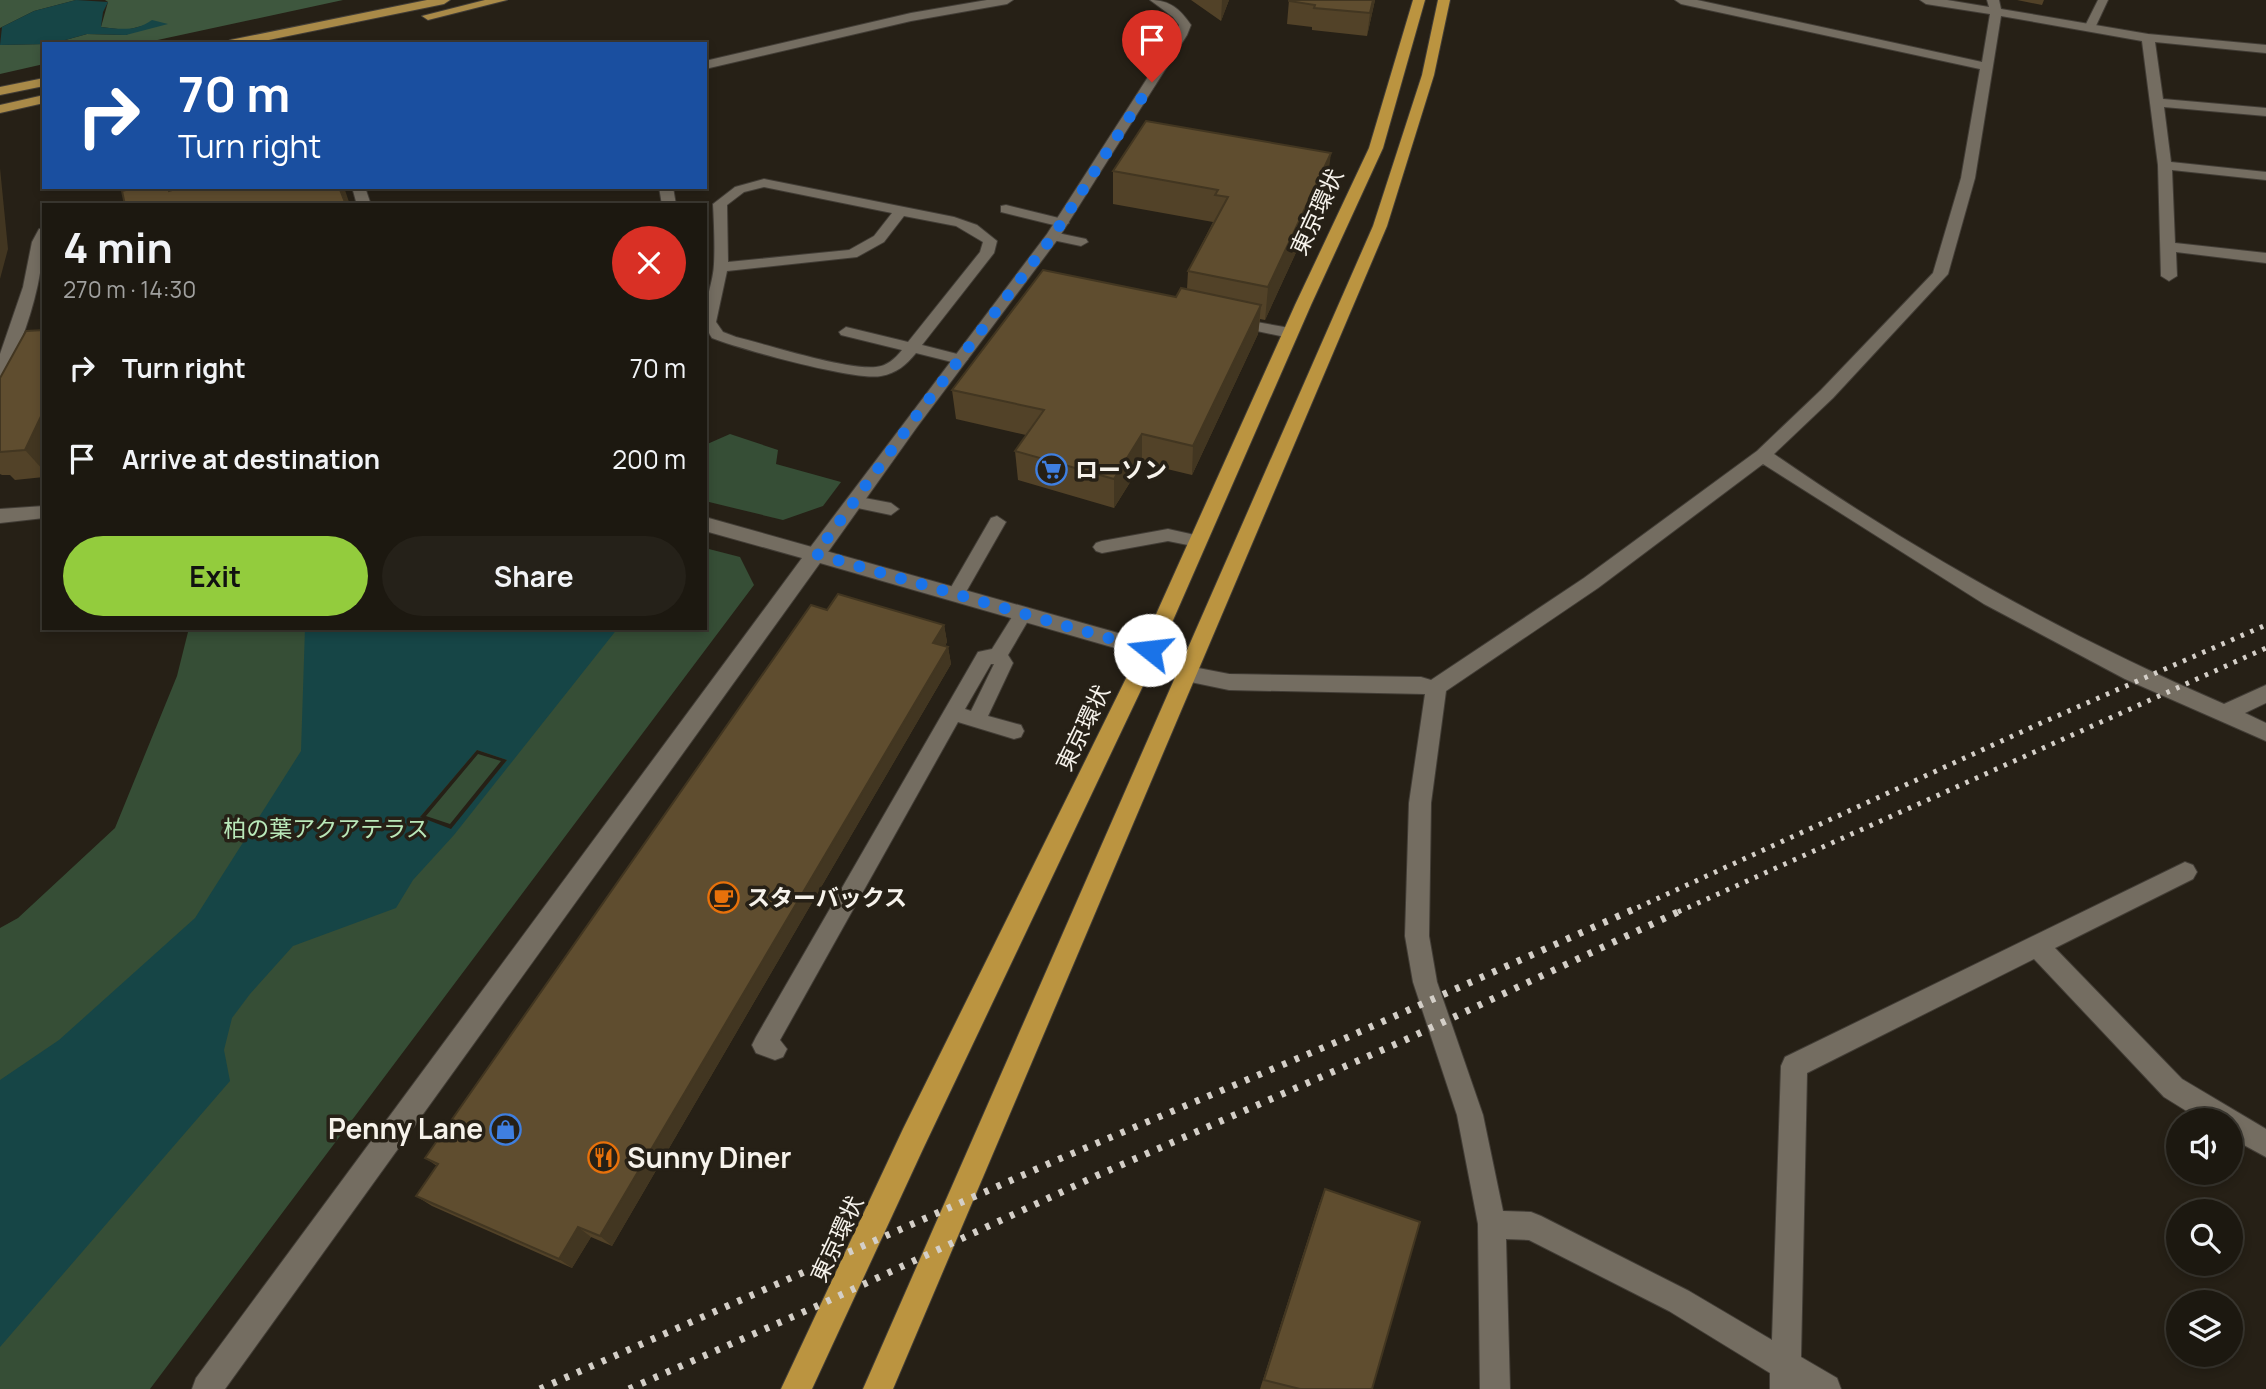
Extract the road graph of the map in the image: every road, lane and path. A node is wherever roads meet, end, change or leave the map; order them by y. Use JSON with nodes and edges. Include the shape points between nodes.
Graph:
{"nodes":[{"id":1,"x":444,"y":0,"type":"edge"},
{"id":2,"x":501,"y":0,"type":"edge"},
{"id":3,"x":1007,"y":0,"type":"edge"},
{"id":4,"x":1156,"y":0,"type":"edge"},
{"id":5,"x":1419,"y":0,"type":"edge"},
{"id":6,"x":1444,"y":0,"type":"edge"},
{"id":7,"x":1681,"y":0,"type":"edge"},
{"id":8,"x":1926,"y":0,"type":"edge"},
{"id":9,"x":2103,"y":0,"type":"edge"},
{"id":10,"x":1995,"y":7,"type":"edge"},
{"id":11,"x":2090,"y":28,"type":"junction"},
{"id":12,"x":2148,"y":38,"type":"junction"},
{"id":13,"x":240,"y":42,"type":"edge"},
{"id":14,"x":306,"y":42,"type":"edge"},
{"id":15,"x":2266,"y":49,"type":"edge"},
{"id":16,"x":707,"y":64,"type":"edge"},
{"id":17,"x":1988,"y":66,"type":"junction"},
{"id":18,"x":42,"y":82,"type":"edge"},
{"id":19,"x":0,"y":91,"type":"edge"},
{"id":20,"x":42,"y":99,"type":"edge"},
{"id":21,"x":2157,"y":102,"type":"junction"},
{"id":22,"x":0,"y":109,"type":"edge"},
{"id":23,"x":2266,"y":112,"type":"edge"},
{"id":24,"x":2165,"y":165,"type":"junction"},
{"id":25,"x":2266,"y":176,"type":"edge"},
{"id":26,"x":1006,"y":209,"type":"dead end"},
{"id":27,"x":901,"y":211,"type":"junction"},
{"id":28,"x":1058,"y":229,"type":"junction"},
{"id":29,"x":42,"y":235,"type":"edge"},
{"id":30,"x":1082,"y":242,"type":"dead end"},
{"id":31,"x":2170,"y":247,"type":"junction"},
{"id":32,"x":2266,"y":258,"type":"edge"},
{"id":33,"x":721,"y":267,"type":"junction"},
{"id":34,"x":39,"y":272,"type":"edge"},
{"id":35,"x":2169,"y":276,"type":"dead end"},
{"id":36,"x":1223,"y":320,"type":"edge"},
{"id":37,"x":846,"y":332,"type":"dead end"},
{"id":38,"x":1290,"y":333,"type":"junction"},
{"id":39,"x":912,"y":348,"type":"junction"},
{"id":40,"x":960,"y":359,"type":"junction"},
{"id":41,"x":0,"y":374,"type":"edge"},
{"id":42,"x":1763,"y":455,"type":"junction"},
{"id":43,"x":854,"y":502,"type":"junction"},
{"id":44,"x":891,"y":509,"type":"dead end"},
{"id":45,"x":42,"y":512,"type":"edge"},
{"id":46,"x":0,"y":516,"type":"edge"},
{"id":47,"x":997,"y":522,"type":"dead end"},
{"id":48,"x":707,"y":525,"type":"edge"},
{"id":49,"x":1198,"y":541,"type":"junction"},
{"id":50,"x":1102,"y":547,"type":"dead end"},
{"id":51,"x":816,"y":554,"type":"junction"},
{"id":52,"x":956,"y":594,"type":"junction"},
{"id":53,"x":1023,"y":614,"type":"junction"},
{"id":54,"x":1150,"y":650,"type":"junction"},
{"id":55,"x":998,"y":656,"type":"junction"},
{"id":56,"x":1188,"y":674,"type":"junction"},
{"id":57,"x":1436,"y":689,"type":"junction"},
{"id":58,"x":2266,"y":692,"type":"edge"},
{"id":59,"x":953,"y":713,"type":"junction"},
{"id":60,"x":2225,"y":714,"type":"junction"},
{"id":61,"x":976,"y":720,"type":"junction"},
{"id":62,"x":1014,"y":731,"type":"dead end"},
{"id":63,"x":2266,"y":732,"type":"edge"},
{"id":64,"x":2185,"y":872,"type":"dead end"},
{"id":65,"x":2036,"y":945,"type":"junction"},
{"id":66,"x":775,"y":1048,"type":"dead end"},
{"id":67,"x":2206,"y":1108,"type":"edge"},
{"id":68,"x":2243,"y":1130,"type":"edge"},
{"id":69,"x":2266,"y":1144,"type":"edge"},
{"id":70,"x":1492,"y":1224,"type":"junction"},
{"id":71,"x":1785,"y":1376,"type":"edge"},
{"id":72,"x":207,"y":1389,"type":"edge"},
{"id":73,"x":796,"y":1389,"type":"edge"},
{"id":74,"x":878,"y":1389,"type":"edge"},
{"id":75,"x":1494,"y":1389,"type":"edge"},
{"id":76,"x":1826,"y":1389,"type":"edge"}],
"edges":[{"from":1,"to":13,"type":"main road"},
{"from":2,"to":14,"type":"main road"},
{"from":3,"to":16,"type":"street","via":[[907,13]]},
{"from":4,"to":28,"type":"street","via":[[1182,20],[1181,35]]},
{"from":5,"to":38,"type":"highway","name":"東京環状","via":[[1376,148]]},
{"from":6,"to":56,"type":"highway","via":[[1427,75],[1380,226]]},
{"from":7,"to":17,"type":"street"},
{"from":8,"to":10,"type":"street"},
{"from":9,"to":11,"type":"lane"},
{"from":10,"to":11,"type":"street"},
{"from":10,"to":17,"type":"street"},
{"from":11,"to":12,"type":"street"},
{"from":12,"to":15,"type":"street"},
{"from":12,"to":21,"type":"street"},
{"from":17,"to":42,"type":"street","via":[[1966,186],[1940,274]]},
{"from":18,"to":19,"type":"main road"},
{"from":20,"to":22,"type":"main road"},
{"from":21,"to":23,"type":"street"},
{"from":21,"to":24,"type":"street"},
{"from":24,"to":25,"type":"street"},
{"from":24,"to":31,"type":"street"},
{"from":26,"to":28,"type":"lane"},
{"from":27,"to":33,"type":"lane","via":[[879,239],[852,254]]},
{"from":27,"to":33,"type":"lane","via":[[764,183],[745,186],[720,204]]},
{"from":27,"to":39,"type":"lane","via":[[967,225],[981,230],[990,241],[987,253]]},
{"from":28,"to":30,"type":"lane"},
{"from":28,"to":40,"type":"street","via":[[1030,278]]},
{"from":29,"to":34,"type":"street","via":[[38,241]]},
{"from":31,"to":32,"type":"street"},
{"from":31,"to":35,"type":"street"},
{"from":33,"to":39,"type":"lane","via":[[709,322],[717,335],[852,370],[878,372],[899,364]]},
{"from":34,"to":41,"type":"street"},
{"from":36,"to":38,"type":"lane"},
{"from":37,"to":39,"type":"lane"},
{"from":38,"to":49,"type":"highway","name":"東京環状"},
{"from":39,"to":40,"type":"lane"},
{"from":40,"to":43,"type":"street"},
{"from":42,"to":57,"type":"street","via":[[1591,583]]},
{"from":42,"to":60,"type":"street","via":[[1992,599],[2132,673]]},
{"from":43,"to":44,"type":"lane"},
{"from":43,"to":51,"type":"street"},
{"from":45,"to":46,"type":"street"},
{"from":47,"to":52,"type":"lane"},
{"from":48,"to":51,"type":"street"},
{"from":49,"to":50,"type":"lane","via":[[1168,535]]},
{"from":49,"to":54,"type":"highway","name":"東京環状"},
{"from":51,"to":52,"type":"street"},
{"from":51,"to":72,"type":"street"},
{"from":52,"to":53,"type":"street"},
{"from":53,"to":54,"type":"street"},
{"from":53,"to":55,"type":"lane"},
{"from":54,"to":73,"type":"highway","name":"東京環状"},
{"from":55,"to":59,"type":"lane","via":[[985,657]]},
{"from":55,"to":61,"type":"lane","via":[[1004,663]]},
{"from":56,"to":57,"type":"street","via":[[1229,682]]},
{"from":56,"to":74,"type":"highway"},
{"from":57,"to":70,"type":"street","via":[[1420,803],[1418,936],[1425,982],[1470,1115]]},
{"from":58,"to":60,"type":"street"},
{"from":59,"to":61,"type":"lane"},
{"from":59,"to":66,"type":"lane","via":[[764,1045]]},
{"from":60,"to":63,"type":"street"},
{"from":61,"to":62,"type":"lane"},
{"from":64,"to":65,"type":"street"},
{"from":65,"to":67,"type":"street","via":[[2173,1088]]},
{"from":65,"to":71,"type":"street","via":[[1794,1066]]},
{"from":68,"to":69,"type":"street"},
{"from":70,"to":71,"type":"street","via":[[1531,1226],[1679,1301]]},
{"from":70,"to":75,"type":"street"},
{"from":71,"to":76,"type":"street"}]}
